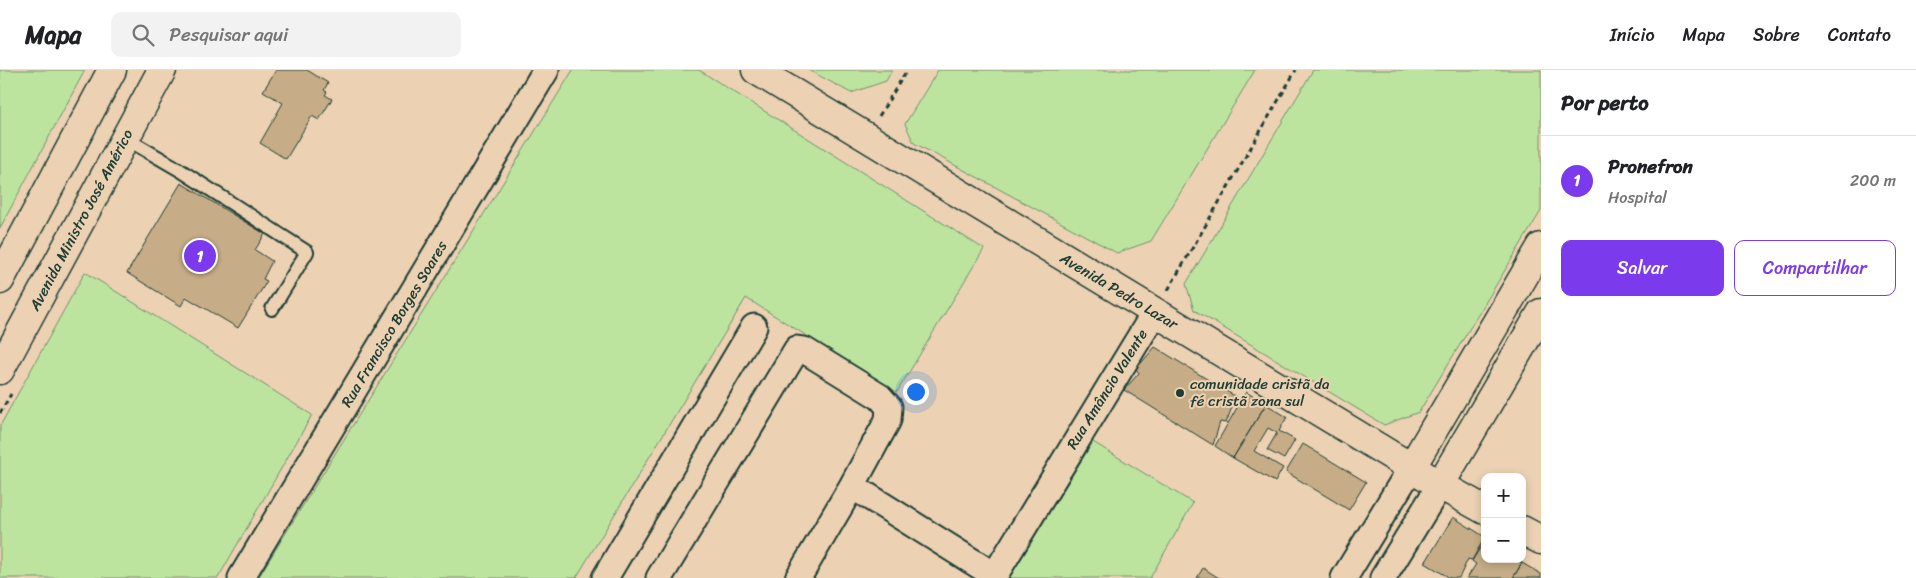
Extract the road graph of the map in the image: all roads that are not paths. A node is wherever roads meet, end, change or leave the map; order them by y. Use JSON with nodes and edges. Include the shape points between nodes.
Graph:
{"nodes":[{"id":1,"x":112,"y":70,"type":"edge"},
{"id":2,"x":162,"y":70,"type":"edge"},
{"id":3,"x":546,"y":70,"type":"edge"},
{"id":4,"x":756,"y":70,"type":"edge"},
{"id":5,"x":125,"y":138,"type":"junction"},
{"id":6,"x":1541,"y":246,"type":"edge"},
{"id":7,"x":0,"y":280,"type":"edge"},
{"id":8,"x":272,"y":309,"type":"dead end"},
{"id":9,"x":1155,"y":312,"type":"junction"},
{"id":10,"x":1541,"y":313,"type":"edge"},
{"id":11,"x":754,"y":327,"type":"dead end"},
{"id":12,"x":0,"y":370,"type":"edge"},
{"id":13,"x":1411,"y":468,"type":"junction"},
{"id":14,"x":1440,"y":485,"type":"junction"},
{"id":15,"x":852,"y":486,"type":"junction"},
{"id":16,"x":1481,"y":508,"type":"edge"},
{"id":17,"x":1526,"y":532,"type":"edge"},
{"id":18,"x":1541,"y":540,"type":"edge"},
{"id":19,"x":993,"y":577,"type":"edge"},
{"id":20,"x":241,"y":578,"type":"edge"},
{"id":21,"x":605,"y":578,"type":"edge"},
{"id":22,"x":659,"y":578,"type":"edge"},
{"id":23,"x":798,"y":578,"type":"edge"},
{"id":24,"x":1344,"y":578,"type":"edge"},
{"id":25,"x":1383,"y":578,"type":"edge"}],
"edges":[{"from":1,"to":7,"type":"main road"},
{"from":2,"to":5,"type":"main road","name":"Avenida Ministro José Américo"},
{"from":3,"to":20,"type":"street","name":"Rua Francisco Borges Soares"},
{"from":4,"to":9,"type":"main road","name":"Avenida Pedro Lazar"},
{"from":5,"to":8,"type":"lane","via":[[307,252]]},
{"from":5,"to":12,"type":"main road","name":"Avenida Ministro José Américo"},
{"from":6,"to":13,"type":"main road"},
{"from":9,"to":13,"type":"main road","name":"Avenida Pedro Lazar"},
{"from":9,"to":19,"type":"street","name":"Rua Amâncio Valente"},
{"from":10,"to":14,"type":"main road"},
{"from":11,"to":21,"type":"street"},
{"from":13,"to":14,"type":"main road","name":"Avenida Pedro Lazar"},
{"from":13,"to":24,"type":"street"},
{"from":14,"to":16,"type":"main road","name":"Avenida Pedro Lazar"},
{"from":14,"to":25,"type":"street"},
{"from":15,"to":19,"type":"street"},
{"from":15,"to":22,"type":"street","via":[[888,420],[890,407],[880,397],[804,350],[797,349]]},
{"from":15,"to":23,"type":"street"},
{"from":17,"to":18,"type":"main road"}]}
